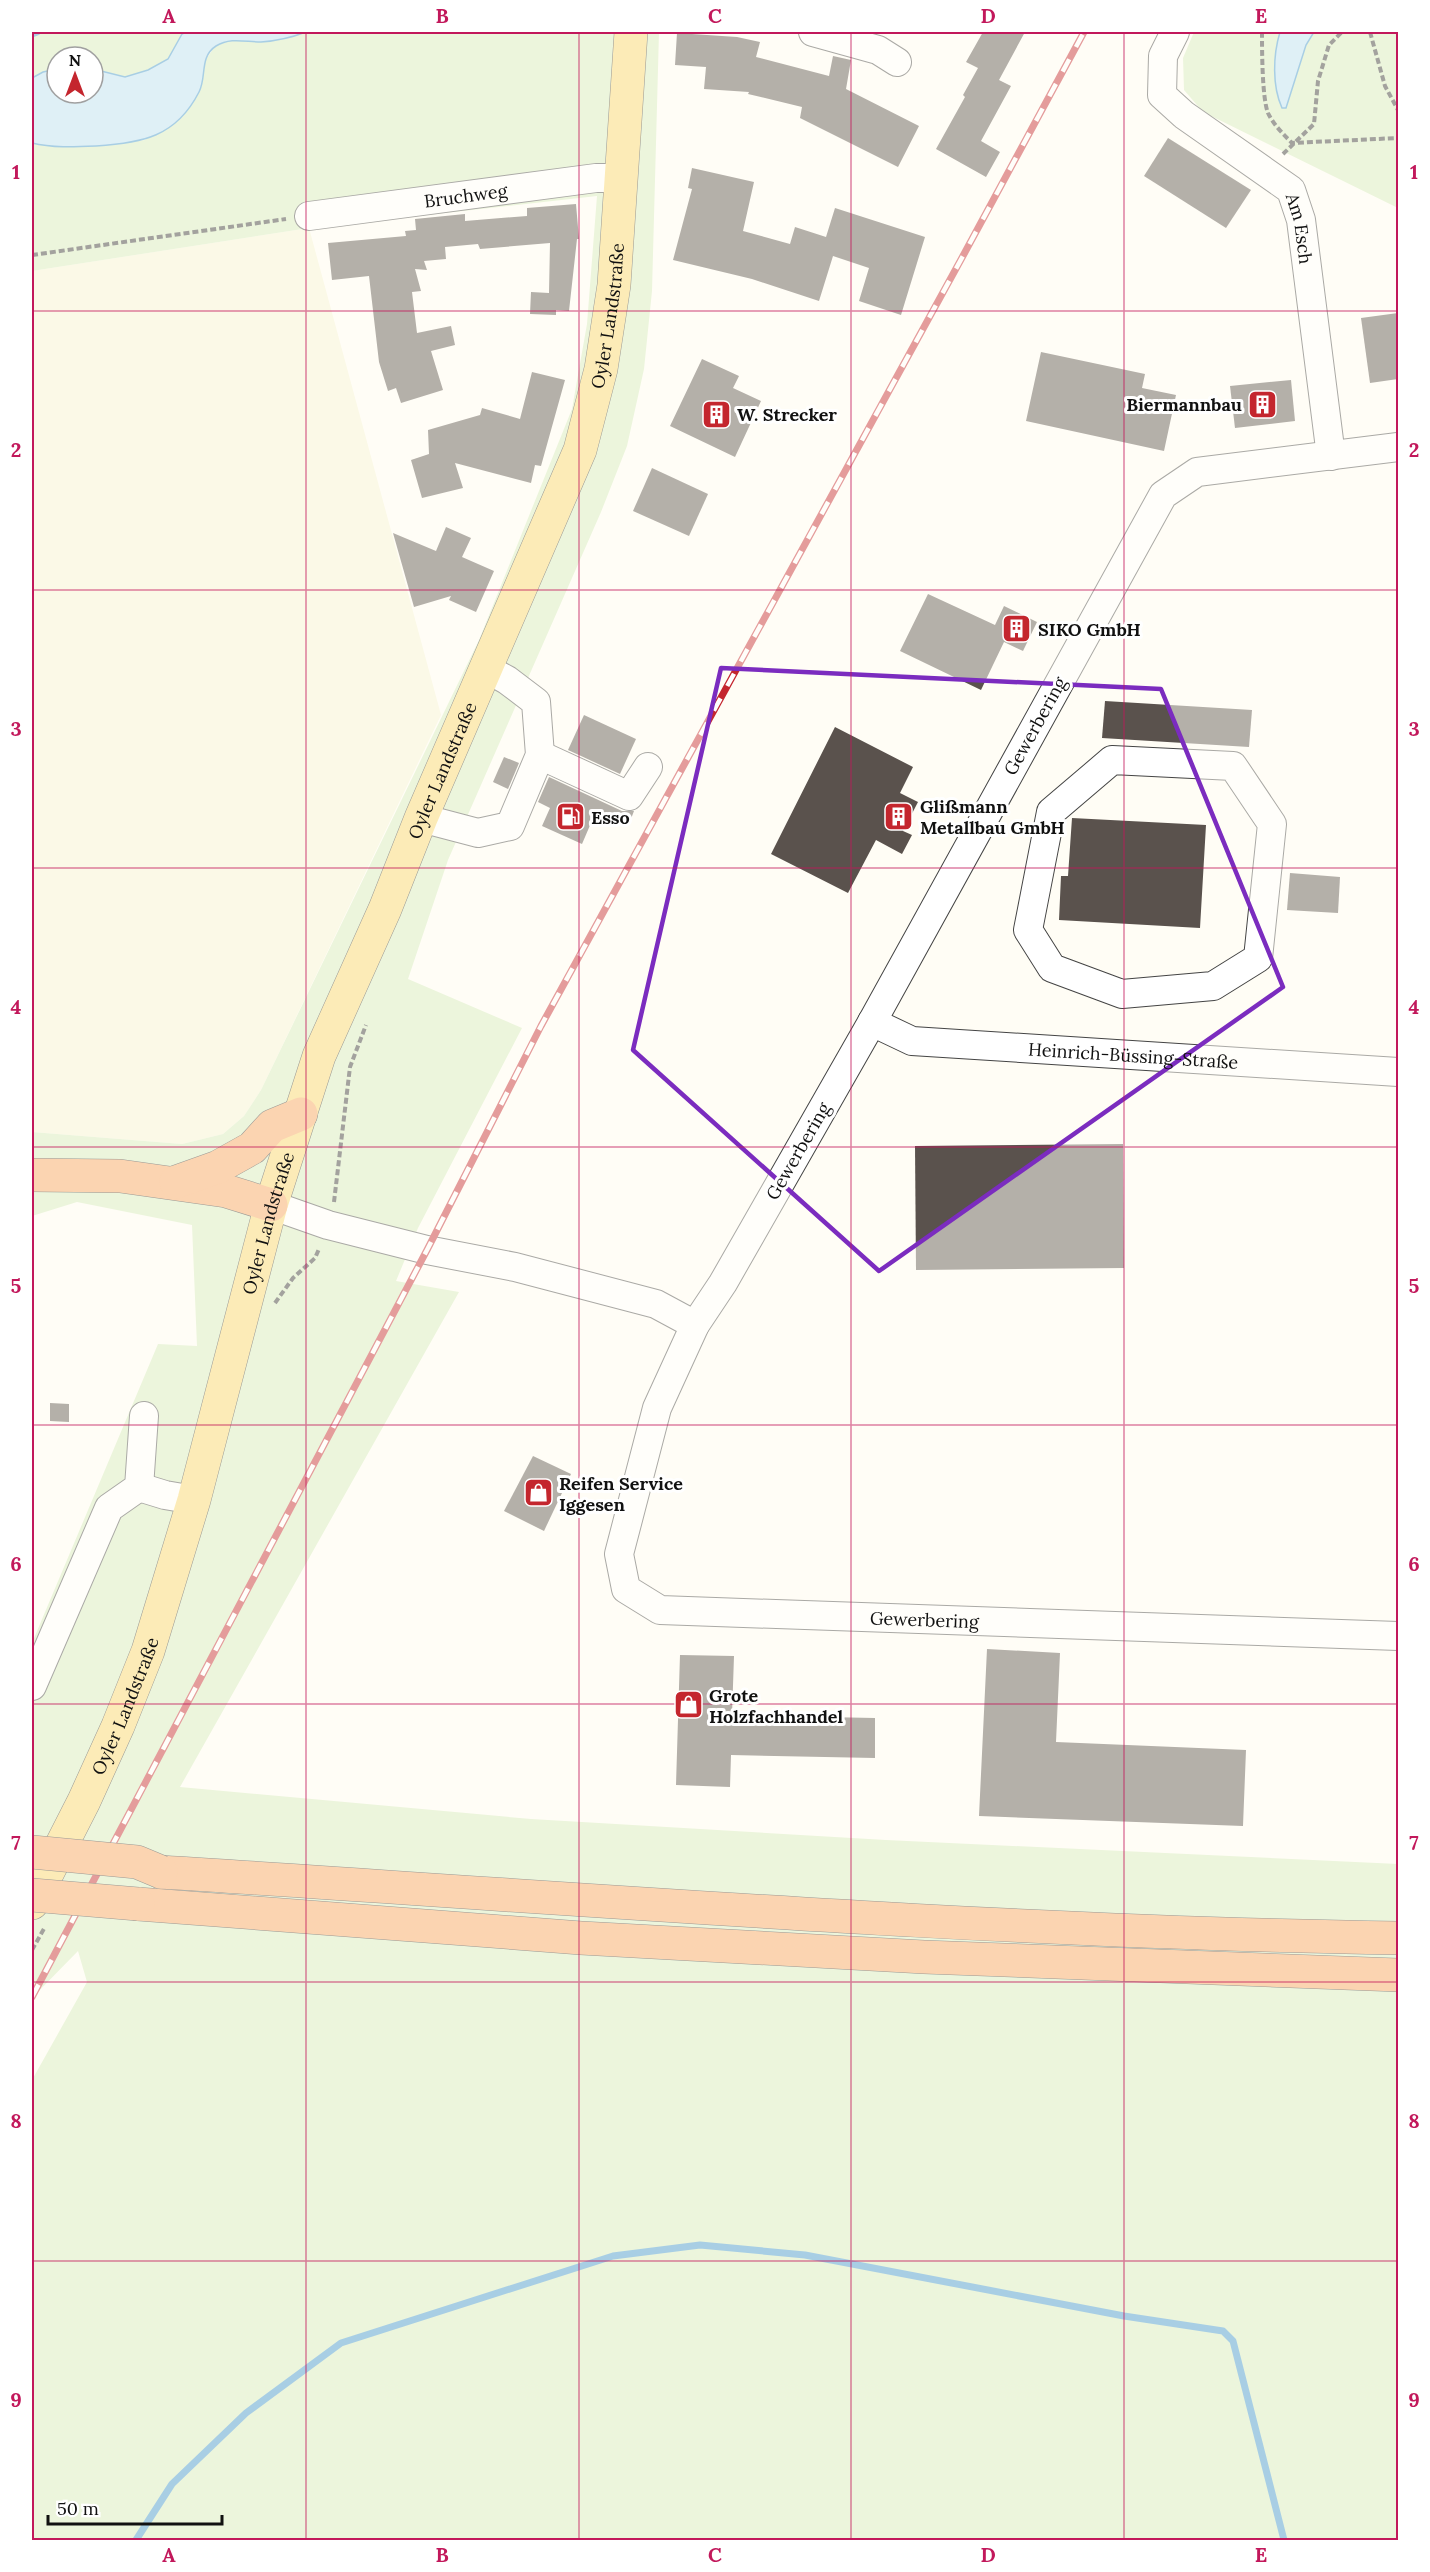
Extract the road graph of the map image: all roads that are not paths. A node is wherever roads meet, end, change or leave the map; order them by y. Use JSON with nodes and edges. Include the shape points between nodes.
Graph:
{"nodes":[{"id":1,"x":631,"y":32,"type":"edge"},
{"id":2,"x":813,"y":32,"type":"edge"},
{"id":3,"x":1175,"y":32,"type":"edge"},
{"id":4,"x":897,"y":62,"type":"dead end"},
{"id":5,"x":622,"y":178,"type":"junction"},
{"id":6,"x":309,"y":216,"type":"road end"},
{"id":7,"x":1398,"y":447,"type":"edge"},
{"id":8,"x":1331,"y":456,"type":"junction"},
{"id":9,"x":487,"y":669,"type":"junction"},
{"id":10,"x":540,"y":755,"type":"junction"},
{"id":11,"x":648,"y":767,"type":"dead end"},
{"id":12,"x":421,"y":818,"type":"junction"},
{"id":13,"x":1122,"y":994,"type":"joint"},
{"id":14,"x":872,"y":1022,"type":"junction"},
{"id":15,"x":1398,"y":1072,"type":"edge"},
{"id":16,"x":301,"y":1114,"type":"junction"},
{"id":17,"x":32,"y":1175,"type":"edge"},
{"id":18,"x":174,"y":1183,"type":"junction"},
{"id":19,"x":271,"y":1205,"type":"junction"},
{"id":20,"x":695,"y":1325,"type":"junction"},
{"id":21,"x":144,"y":1416,"type":"dead end"},
{"id":22,"x":139,"y":1486,"type":"junction"},
{"id":23,"x":194,"y":1500,"type":"junction"},
{"id":24,"x":1398,"y":1636,"type":"edge"},
{"id":25,"x":32,"y":1686,"type":"edge"},
{"id":26,"x":32,"y":1851,"type":"edge"},
{"id":27,"x":32,"y":1865,"type":"edge"},
{"id":28,"x":161,"y":1872,"type":"junction"},
{"id":29,"x":32,"y":1894,"type":"edge"},
{"id":30,"x":32,"y":1903,"type":"edge"},
{"id":31,"x":1398,"y":1938,"type":"edge"},
{"id":32,"x":1398,"y":1975,"type":"edge"}],
"edges":[{"from":1,"to":5,"type":"main road","name":"Oyler Landstraße"},
{"from":2,"to":4,"type":"street","via":[[878,50]]},
{"from":3,"to":8,"type":"street","name":"Am Esch","via":[[1163,56],[1162,94],[1184,115],[1291,190],[1301,220]]},
{"from":5,"to":6,"type":"street","name":"Bruchweg","via":[[596,178]]},
{"from":5,"to":9,"type":"main road","name":"Oyler Landstraße","via":[[614,285],[601,369],[580,450]]},
{"from":7,"to":8,"type":"street","name":"Gewerbering"},
{"from":8,"to":14,"type":"street","name":"Gewerbering","via":[[1197,472],[1163,495]]},
{"from":9,"to":10,"type":"street","via":[[536,702]]},
{"from":9,"to":12,"type":"main road","name":"Oyler Landstraße"},
{"from":10,"to":11,"type":"street","via":[[629,796]]},
{"from":10,"to":12,"type":"street","via":[[510,826],[478,833]]},
{"from":12,"to":16,"type":"main road","name":"Oyler Landstraße","via":[[319,1056]]},
{"from":13,"to":13,"type":"street","via":[[1214,986],[1258,958],[1272,824],[1233,766],[1112,760],[1051,812],[1028,930],[1052,968]]},
{"from":14,"to":15,"type":"street","name":"Heinrich-Büssing-Straße","via":[[912,1041]]},
{"from":14,"to":20,"type":"street","name":"Gewerbering"},
{"from":16,"to":18,"type":"highway","via":[[272,1126],[244,1153]]},
{"from":16,"to":19,"type":"main road","name":"Oyler Landstraße"},
{"from":17,"to":18,"type":"highway","via":[[120,1176]]},
{"from":18,"to":19,"type":"highway","via":[[226,1191]]},
{"from":19,"to":20,"type":"street","via":[[339,1228],[515,1267],[656,1304]]},
{"from":19,"to":23,"type":"main road","name":"Oyler Landstraße"},
{"from":20,"to":24,"type":"street","name":"Gewerbering","via":[[657,1408],[619,1554],[626,1589],[660,1610]]},
{"from":21,"to":22,"type":"street"},
{"from":22,"to":23,"type":"street"},
{"from":22,"to":25,"type":"street","via":[[109,1508]]},
{"from":23,"to":30,"type":"main road","name":"Oyler Landstraße","via":[[148,1651],[118,1726]]},
{"from":26,"to":28,"type":"highway","bridge":true,"via":[[137,1862]]},
{"from":27,"to":28,"type":"highway","via":[[137,1875]]},
{"from":28,"to":31,"type":"highway","via":[[692,1909],[1272,1936]]},
{"from":29,"to":32,"type":"highway","bridge":true,"via":[[605,1940],[936,1958]]}]}
